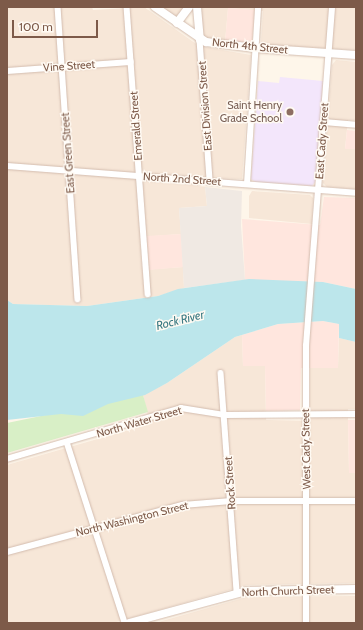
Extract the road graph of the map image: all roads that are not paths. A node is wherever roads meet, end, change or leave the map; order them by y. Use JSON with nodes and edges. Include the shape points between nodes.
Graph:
{"nodes":[{"id":1,"x":58,"y":7,"type":"edge"},
{"id":2,"x":128,"y":7,"type":"edge"},
{"id":3,"x":155,"y":7,"type":"edge"},
{"id":4,"x":189,"y":7,"type":"edge"},
{"id":5,"x":197,"y":7,"type":"edge"},
{"id":6,"x":258,"y":7,"type":"edge"},
{"id":7,"x":332,"y":7,"type":"edge"},
{"id":8,"x":178,"y":24,"type":"junction"},
{"id":9,"x":200,"y":40,"type":"junction"},
{"id":10,"x":255,"y":48,"type":"junction"},
{"id":11,"x":329,"y":53,"type":"junction"},
{"id":12,"x":356,"y":55,"type":"edge"},
{"id":13,"x":131,"y":62,"type":"junction"},
{"id":14,"x":61,"y":66,"type":"junction"},
{"id":15,"x":7,"y":70,"type":"edge"},
{"id":16,"x":324,"y":122,"type":"junction"},
{"id":17,"x":356,"y":124,"type":"edge"},
{"id":18,"x":7,"y":166,"type":"edge"},
{"id":19,"x":69,"y":170,"type":"junction"},
{"id":20,"x":139,"y":176,"type":"junction"},
{"id":21,"x":210,"y":181,"type":"junction"},
{"id":22,"x":247,"y":184,"type":"junction"},
{"id":23,"x":318,"y":191,"type":"junction"},
{"id":24,"x":356,"y":193,"type":"edge"},
{"id":25,"x":313,"y":276,"type":"joint"},
{"id":26,"x":148,"y":294,"type":"dead end"},
{"id":27,"x":78,"y":299,"type":"dead end"},
{"id":28,"x":221,"y":373,"type":"dead end"},
{"id":29,"x":306,"y":414,"type":"junction"},
{"id":30,"x":356,"y":414,"type":"edge"},
{"id":31,"x":225,"y":415,"type":"junction"},
{"id":32,"x":67,"y":442,"type":"junction"},
{"id":33,"x":7,"y":459,"type":"edge"},
{"id":34,"x":231,"y":501,"type":"junction"},
{"id":35,"x":307,"y":501,"type":"junction"},
{"id":36,"x":356,"y":501,"type":"edge"},
{"id":37,"x":95,"y":527,"type":"junction"},
{"id":38,"x":7,"y":552,"type":"edge"},
{"id":39,"x":356,"y":589,"type":"edge"},
{"id":40,"x":306,"y":590,"type":"junction"},
{"id":41,"x":237,"y":593,"type":"junction"},
{"id":42,"x":125,"y":623,"type":"edge"},
{"id":43,"x":129,"y":623,"type":"edge"},
{"id":44,"x":306,"y":623,"type":"edge"}],
"edges":[{"from":1,"to":14,"type":"street","name":"East Green Street"},
{"from":2,"to":13,"type":"street","name":"Emerald Street"},
{"from":3,"to":8,"type":"main road","name":"North 4th Street"},
{"from":4,"to":8,"type":"main road"},
{"from":5,"to":9,"type":"main road","name":"East Division Street"},
{"from":6,"to":10,"type":"street"},
{"from":7,"to":11,"type":"street","name":"East Cady Street"},
{"from":8,"to":9,"type":"main road","name":"North 4th Street"},
{"from":9,"to":10,"type":"main road","name":"North 4th Street"},
{"from":9,"to":21,"type":"street","name":"East Division Street"},
{"from":10,"to":11,"type":"main road","name":"North 4th Street"},
{"from":10,"to":22,"type":"street"},
{"from":11,"to":12,"type":"main road","name":"North 4th Street"},
{"from":11,"to":16,"type":"street","name":"East Cady Street"},
{"from":13,"to":14,"type":"street","name":"Vine Street"},
{"from":13,"to":20,"type":"street","name":"Emerald Street"},
{"from":14,"to":15,"type":"street","name":"Vine Street"},
{"from":14,"to":19,"type":"street","name":"East Green Street"},
{"from":16,"to":17,"type":"street"},
{"from":16,"to":23,"type":"street","name":"East Cady Street"},
{"from":18,"to":19,"type":"street","name":"North 2nd Street"},
{"from":19,"to":20,"type":"street","name":"North 2nd Street"},
{"from":19,"to":27,"type":"street","name":"East Green Street"},
{"from":20,"to":21,"type":"street","name":"North 2nd Street"},
{"from":20,"to":26,"type":"street","name":"Emerald Street"},
{"from":21,"to":22,"type":"street","name":"North 2nd Street"},
{"from":22,"to":23,"type":"street","name":"North 2nd Street"},
{"from":23,"to":24,"type":"street","name":"North 2nd Street"},
{"from":23,"to":25,"type":"street","name":"East Cady Street"},
{"from":25,"to":29,"type":"street","name":"West Cady Street","via":[[308,326]]},
{"from":28,"to":31,"type":"street","name":"Rock Street"},
{"from":29,"to":30,"type":"street","name":"North Water Street"},
{"from":29,"to":31,"type":"street","name":"North Water Street"},
{"from":29,"to":35,"type":"street","name":"West Cady Street"},
{"from":31,"to":32,"type":"street","name":"North Water Street","via":[[181,408]]},
{"from":31,"to":34,"type":"street","name":"Rock Street"},
{"from":32,"to":33,"type":"street","name":"North Water Street"},
{"from":32,"to":37,"type":"street"},
{"from":34,"to":35,"type":"street","name":"North Washington Street"},
{"from":34,"to":37,"type":"street","name":"North Washington Street","via":[[183,505]]},
{"from":34,"to":41,"type":"street","name":"Rock Street"},
{"from":35,"to":36,"type":"street","name":"North Washington Street"},
{"from":35,"to":40,"type":"street","name":"West Cady Street"},
{"from":37,"to":38,"type":"street","name":"North Washington Street"},
{"from":37,"to":42,"type":"street"},
{"from":39,"to":40,"type":"main road","name":"North Church Street"},
{"from":40,"to":41,"type":"main road","name":"North Church Street"},
{"from":40,"to":44,"type":"street","name":"West Cady Street"},
{"from":41,"to":43,"type":"main road","name":"North Church Street"}]}
